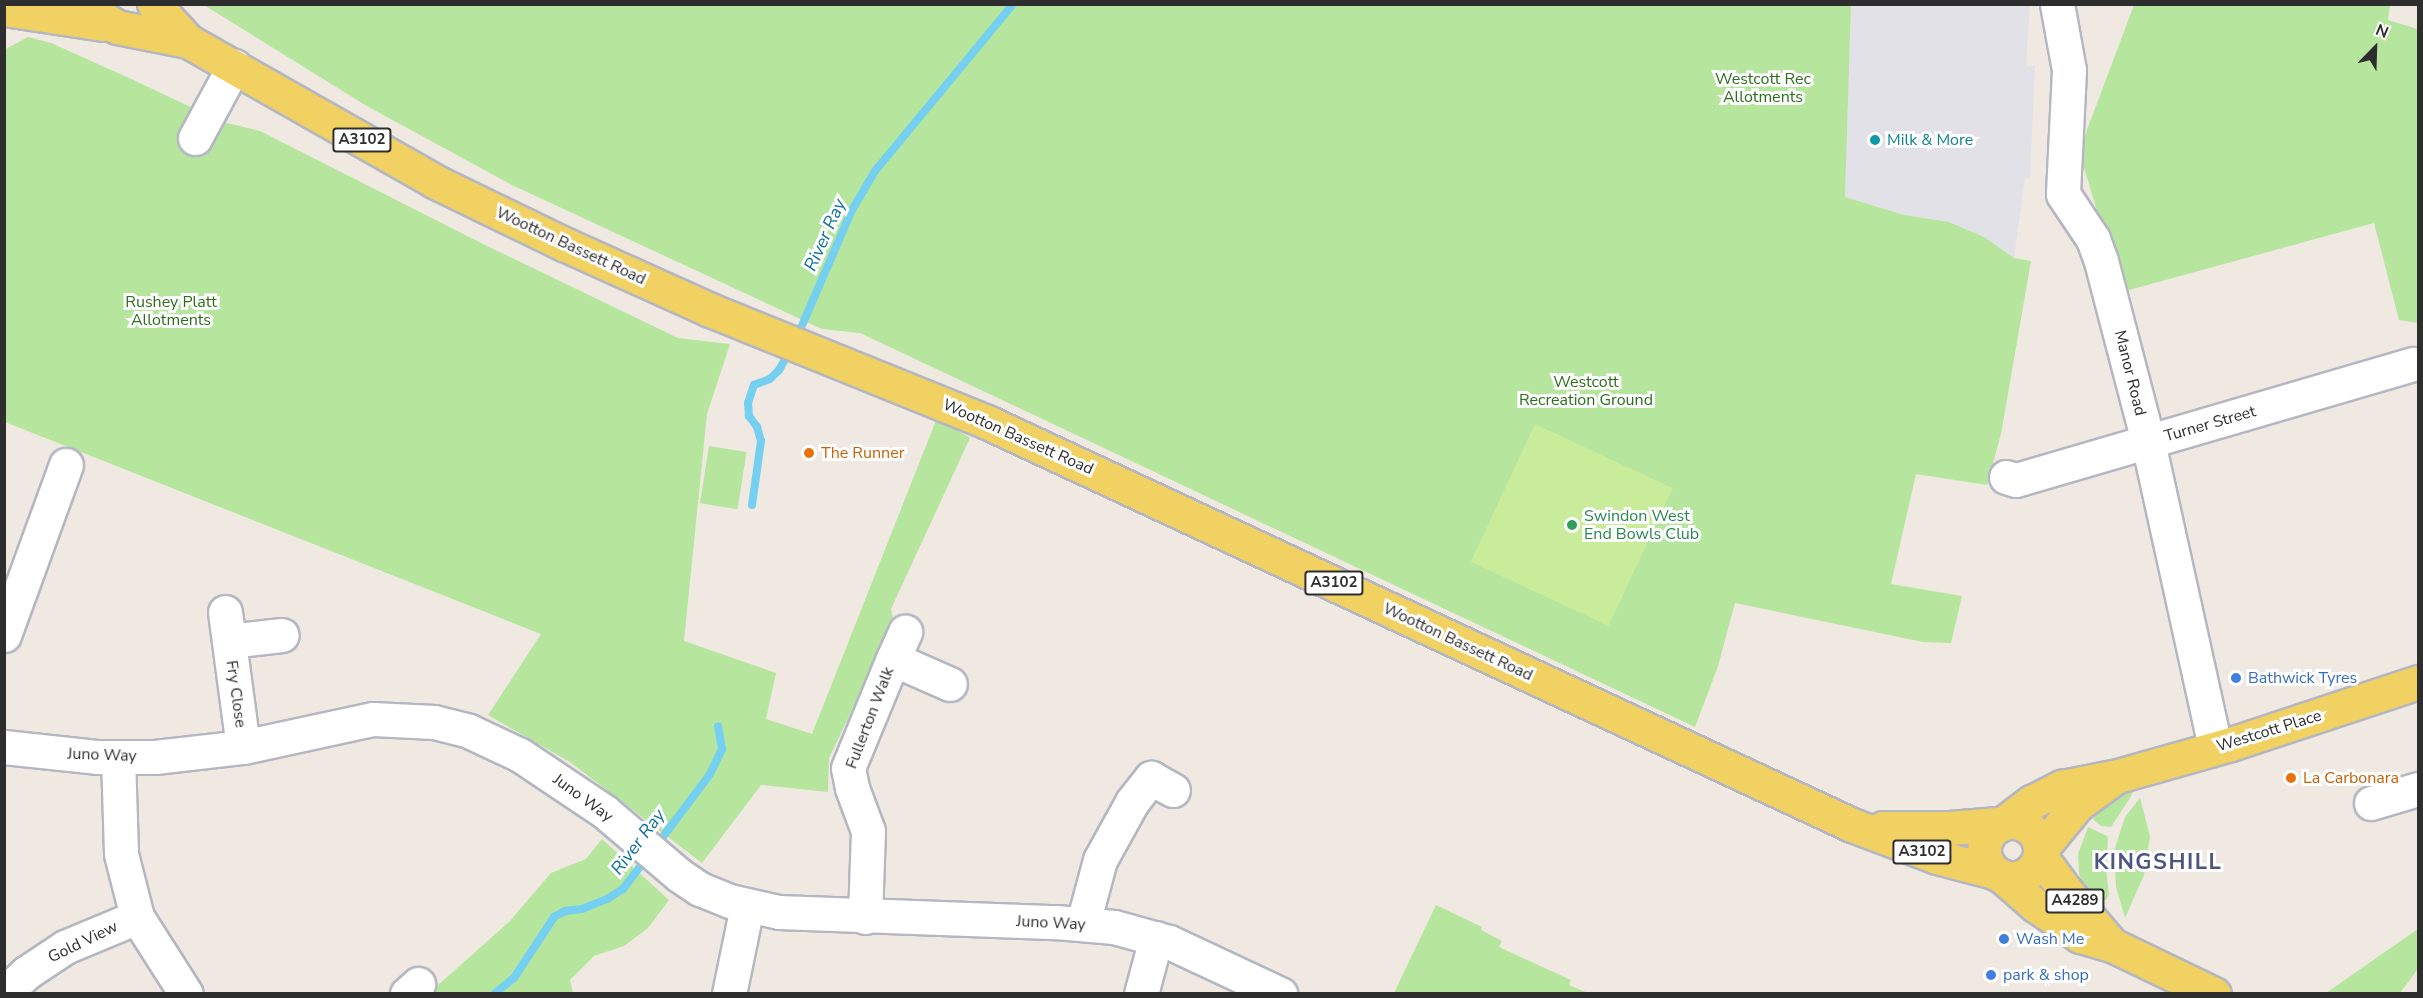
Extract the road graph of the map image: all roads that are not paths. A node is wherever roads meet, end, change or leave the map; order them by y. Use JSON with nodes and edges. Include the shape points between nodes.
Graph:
{"nodes":[{"id":1,"x":78,"y":4,"type":"edge"},
{"id":2,"x":154,"y":4,"type":"edge"},
{"id":3,"x":2057,"y":4,"type":"edge"},
{"id":4,"x":4,"y":9,"type":"edge"},
{"id":5,"x":117,"y":27,"type":"junction"},
{"id":6,"x":188,"y":40,"type":"junction"},
{"id":7,"x":234,"y":66,"type":"junction"},
{"id":8,"x":195,"y":138,"type":"dead end"},
{"id":9,"x":2414,"y":364,"type":"dead end"},
{"id":10,"x":2148,"y":442,"type":"junction"},
{"id":11,"x":66,"y":465,"type":"dead end"},
{"id":12,"x":2006,"y":477,"type":"dead end"},
{"id":13,"x":15,"y":569,"type":"edge"},
{"id":14,"x":4,"y":635,"type":"edge"},
{"id":15,"x":282,"y":635,"type":"dead end"},
{"id":16,"x":2418,"y":682,"type":"edge"},
{"id":17,"x":950,"y":684,"type":"dead end"},
{"id":18,"x":4,"y":747,"type":"edge"},
{"id":19,"x":243,"y":747,"type":"junction"},
{"id":20,"x":2215,"y":748,"type":"junction"},
{"id":21,"x":118,"y":757,"type":"junction"},
{"id":22,"x":2118,"y":776,"type":"junction"},
{"id":23,"x":1173,"y":790,"type":"dead end"},
{"id":24,"x":2417,"y":797,"type":"edge"},
{"id":25,"x":2372,"y":803,"type":"dead end"},
{"id":26,"x":2002,"y":823,"type":"junction"},
{"id":27,"x":1852,"y":825,"type":"junction"},
{"id":28,"x":2040,"y":853,"type":"junction"},
{"id":29,"x":1998,"y":874,"type":"junction"},
{"id":30,"x":747,"y":906,"type":"junction"},
{"id":31,"x":137,"y":917,"type":"junction"},
{"id":32,"x":865,"y":917,"type":"junction"},
{"id":33,"x":1083,"y":923,"type":"junction"},
{"id":34,"x":1156,"y":938,"type":"junction"},
{"id":35,"x":2112,"y":945,"type":"junction"},
{"id":36,"x":4,"y":993,"type":"edge"},
{"id":37,"x":186,"y":993,"type":"edge"},
{"id":38,"x":729,"y":993,"type":"edge"},
{"id":39,"x":1141,"y":993,"type":"edge"},
{"id":40,"x":1280,"y":993,"type":"edge"},
{"id":41,"x":2214,"y":993,"type":"edge"}],
"edges":[{"from":1,"to":5,"type":"main road","name":"Wootton Bassett Road","number":"A3102"},
{"from":2,"to":6,"type":"main road","name":"Wootton Bassett Road","number":"A3102"},
{"from":3,"to":10,"type":"street","name":"Manor Road","via":[[2069,70],[2063,194],[2093,239],[2101,261]]},
{"from":4,"to":5,"type":"main road"},
{"from":5,"to":6,"type":"main road","name":"Wootton Bassett Road","number":"A3102"},
{"from":6,"to":7,"type":"main road","name":"Wootton Bassett Road","number":"A3102"},
{"from":7,"to":8,"type":"street"},
{"from":7,"to":27,"type":"main road","name":"Wootton Bassett Road","number":"A3102","via":[[473,200],[564,244],[988,423]]},
{"from":9,"to":10,"type":"street","name":"Turner Street"},
{"from":10,"to":12,"type":"street","name":"Turner Street","via":[[2016,480]]},
{"from":10,"to":20,"type":"street","name":"Manor Road"},
{"from":11,"to":13,"type":"street"},
{"from":13,"to":14,"type":"street"},
{"from":15,"to":19,"type":"street","name":"Fry Close","via":[[227,626]]},
{"from":16,"to":20,"type":"main road","name":"Westcott Place"},
{"from":17,"to":32,"type":"street","name":"Fullerton Walk","via":[[899,645],[848,768],[868,831]]},
{"from":18,"to":21,"type":"street","name":"Juno Way"},
{"from":19,"to":21,"type":"street","name":"Juno Way"},
{"from":19,"to":30,"type":"street","name":"Juno Way","via":[[374,719],[452,726],[488,738],[520,755],[581,795],[700,889]]},
{"from":20,"to":22,"type":"main road","name":"Westcott Place"},
{"from":21,"to":31,"type":"street","via":[[121,854]]},
{"from":22,"to":26,"type":"main road","name":"Westcott Place","via":[[2062,787]]},
{"from":22,"to":28,"type":"main road","name":"Westcott Place","via":[[2075,808]]},
{"from":23,"to":33,"type":"street","via":[[1151,778],[1132,802],[1100,860]]},
{"from":24,"to":25,"type":"street"},
{"from":26,"to":27,"type":"main road","name":"Wootton Bassett Road","number":"A3102","via":[[1894,830]]},
{"from":26,"to":28,"type":"main road","via":[[2021,822],[2029,827],[2037,836]]},
{"from":26,"to":29,"type":"main road","via":[[1988,834],[1983,851],[1989,867]]},
{"from":27,"to":29,"type":"main road","name":"Wootton Bassett Road","number":"A3102","via":[[1937,857]]},
{"from":28,"to":29,"type":"main road","via":[[2034,868],[2024,876]]},
{"from":28,"to":35,"type":"main road","number":"A4289","via":[[2065,890]]},
{"from":29,"to":35,"type":"main road","number":"A4289","via":[[2080,936]]},
{"from":30,"to":32,"type":"street","name":"Juno Way","via":[[779,912]]},
{"from":30,"to":38,"type":"street"},
{"from":31,"to":36,"type":"street","name":"Gold View","via":[[65,947]]},
{"from":31,"to":37,"type":"street"},
{"from":32,"to":33,"type":"street","name":"Juno Way"},
{"from":33,"to":34,"type":"street","name":"Juno Way"},
{"from":34,"to":39,"type":"street"},
{"from":34,"to":40,"type":"street","name":"Juno Way"},
{"from":35,"to":41,"type":"main road","number":"A4289"}]}
